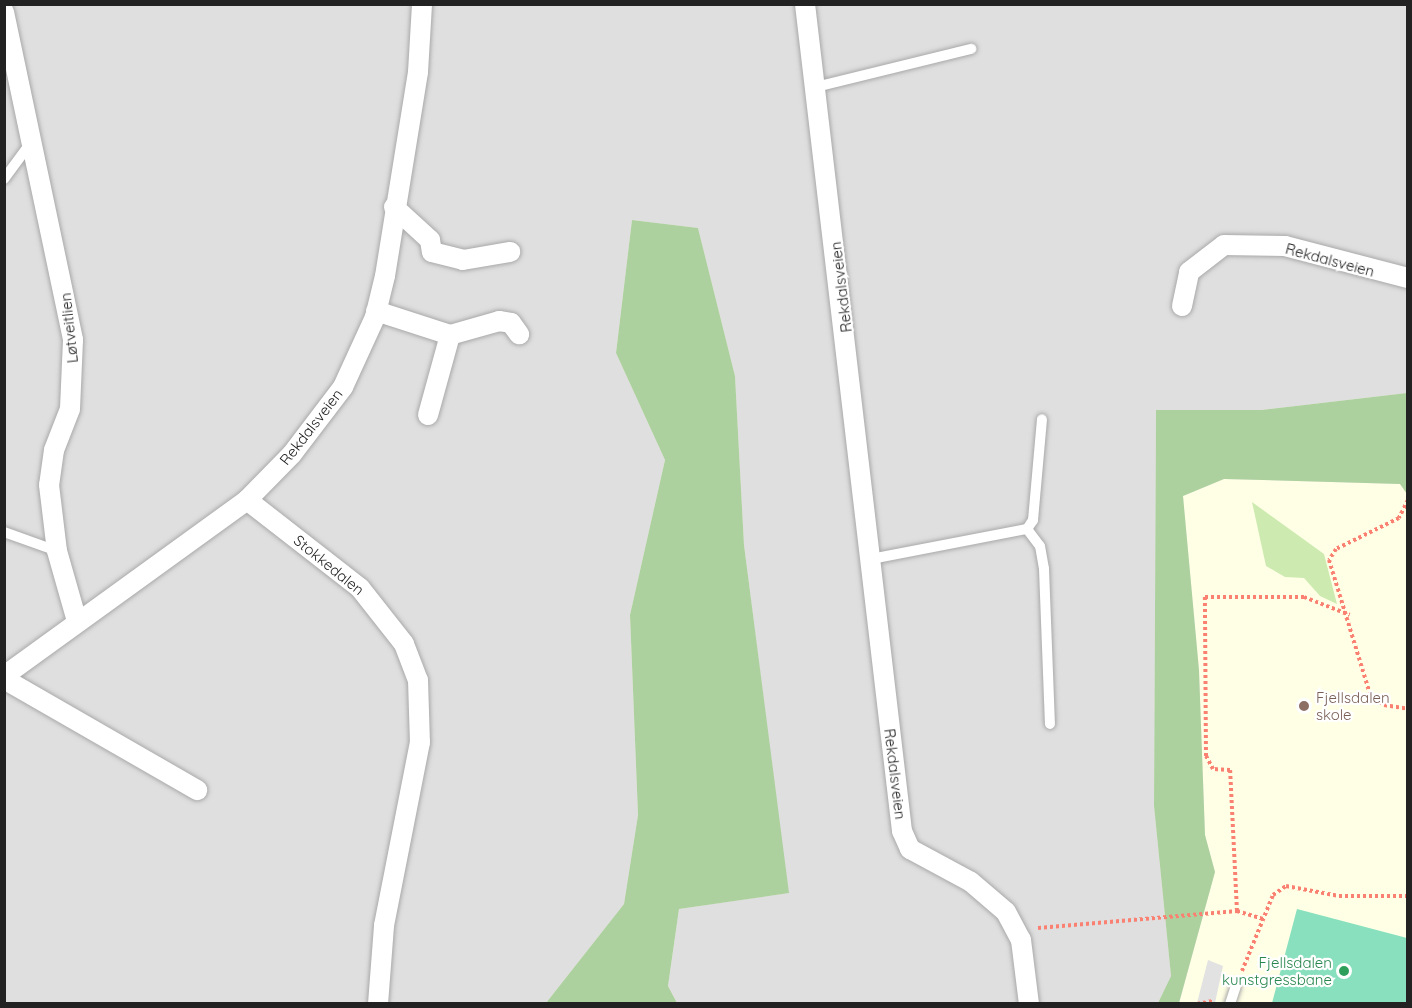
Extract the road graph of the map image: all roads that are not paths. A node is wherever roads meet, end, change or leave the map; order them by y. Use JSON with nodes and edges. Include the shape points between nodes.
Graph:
{"nodes":[{"id":1,"x":422,"y":4,"type":"edge"},
{"id":2,"x":806,"y":4,"type":"edge"},
{"id":3,"x":4,"y":12,"type":"edge"},
{"id":4,"x":971,"y":49,"type":"dead end"},
{"id":5,"x":816,"y":87,"type":"junction"},
{"id":6,"x":32,"y":141,"type":"junction"},
{"id":7,"x":4,"y":179,"type":"edge"},
{"id":8,"x":394,"y":207,"type":"junction"},
{"id":9,"x":510,"y":252,"type":"dead end"},
{"id":10,"x":1407,"y":278,"type":"edge"},
{"id":11,"x":1182,"y":306,"type":"dead end"},
{"id":12,"x":376,"y":311,"type":"junction"},
{"id":13,"x":519,"y":334,"type":"dead end"},
{"id":14,"x":450,"y":335,"type":"junction"},
{"id":15,"x":428,"y":415,"type":"dead end"},
{"id":16,"x":1042,"y":419,"type":"dead end"},
{"id":17,"x":247,"y":500,"type":"junction"},
{"id":18,"x":1027,"y":529,"type":"junction"},
{"id":19,"x":4,"y":532,"type":"edge"},
{"id":20,"x":57,"y":551,"type":"junction"},
{"id":21,"x":871,"y":559,"type":"junction"},
{"id":22,"x":77,"y":621,"type":"junction"},
{"id":23,"x":4,"y":678,"type":"edge"},
{"id":24,"x":1050,"y":724,"type":"dead end"},
{"id":25,"x":197,"y":790,"type":"dead end"},
{"id":26,"x":1236,"y":986,"type":"road end"},
{"id":27,"x":378,"y":1004,"type":"edge"},
{"id":28,"x":1029,"y":1004,"type":"edge"},
{"id":29,"x":1230,"y":1004,"type":"edge"}],
"edges":[{"from":1,"to":8,"type":"street","name":"Rekdalsveien","via":[[419,65]]},
{"from":2,"to":5,"type":"street","name":"Rekdalsveien"},
{"from":3,"to":6,"type":"street","name":"Løtveitlien"},
{"from":4,"to":5,"type":"lane"},
{"from":5,"to":21,"type":"street","name":"Rekdalsveien"},
{"from":6,"to":7,"type":"lane"},
{"from":6,"to":20,"type":"street","name":"Løtveitlien","via":[[73,340],[70,409],[51,464]]},
{"from":8,"to":9,"type":"street","via":[[430,240],[432,252],[463,260]]},
{"from":8,"to":12,"type":"street","name":"Rekdalsveien"},
{"from":10,"to":11,"type":"street","name":"Rekdalsveien","via":[[1285,246],[1224,245],[1189,272]]},
{"from":12,"to":14,"type":"street"},
{"from":12,"to":17,"type":"street","name":"Rekdalsveien","via":[[355,364],[326,412]]},
{"from":13,"to":14,"type":"street","via":[[511,323],[499,321]]},
{"from":14,"to":15,"type":"street"},
{"from":16,"to":18,"type":"lane","via":[[1033,520]]},
{"from":17,"to":22,"type":"street"},
{"from":17,"to":27,"type":"street","name":"Stokkedalen","via":[[360,588],[404,644],[418,680],[420,742],[383,934]]},
{"from":18,"to":21,"type":"lane"},
{"from":18,"to":24,"type":"lane","via":[[1040,546],[1044,568]]},
{"from":19,"to":20,"type":"lane"},
{"from":20,"to":22,"type":"street","name":"Løtveitlien"},
{"from":21,"to":28,"type":"street","name":"Rekdalsveien","via":[[902,831],[910,849],[971,882],[1013,925]]},
{"from":22,"to":23,"type":"street"},
{"from":23,"to":25,"type":"street"},
{"from":26,"to":29,"type":"lane"}]}
